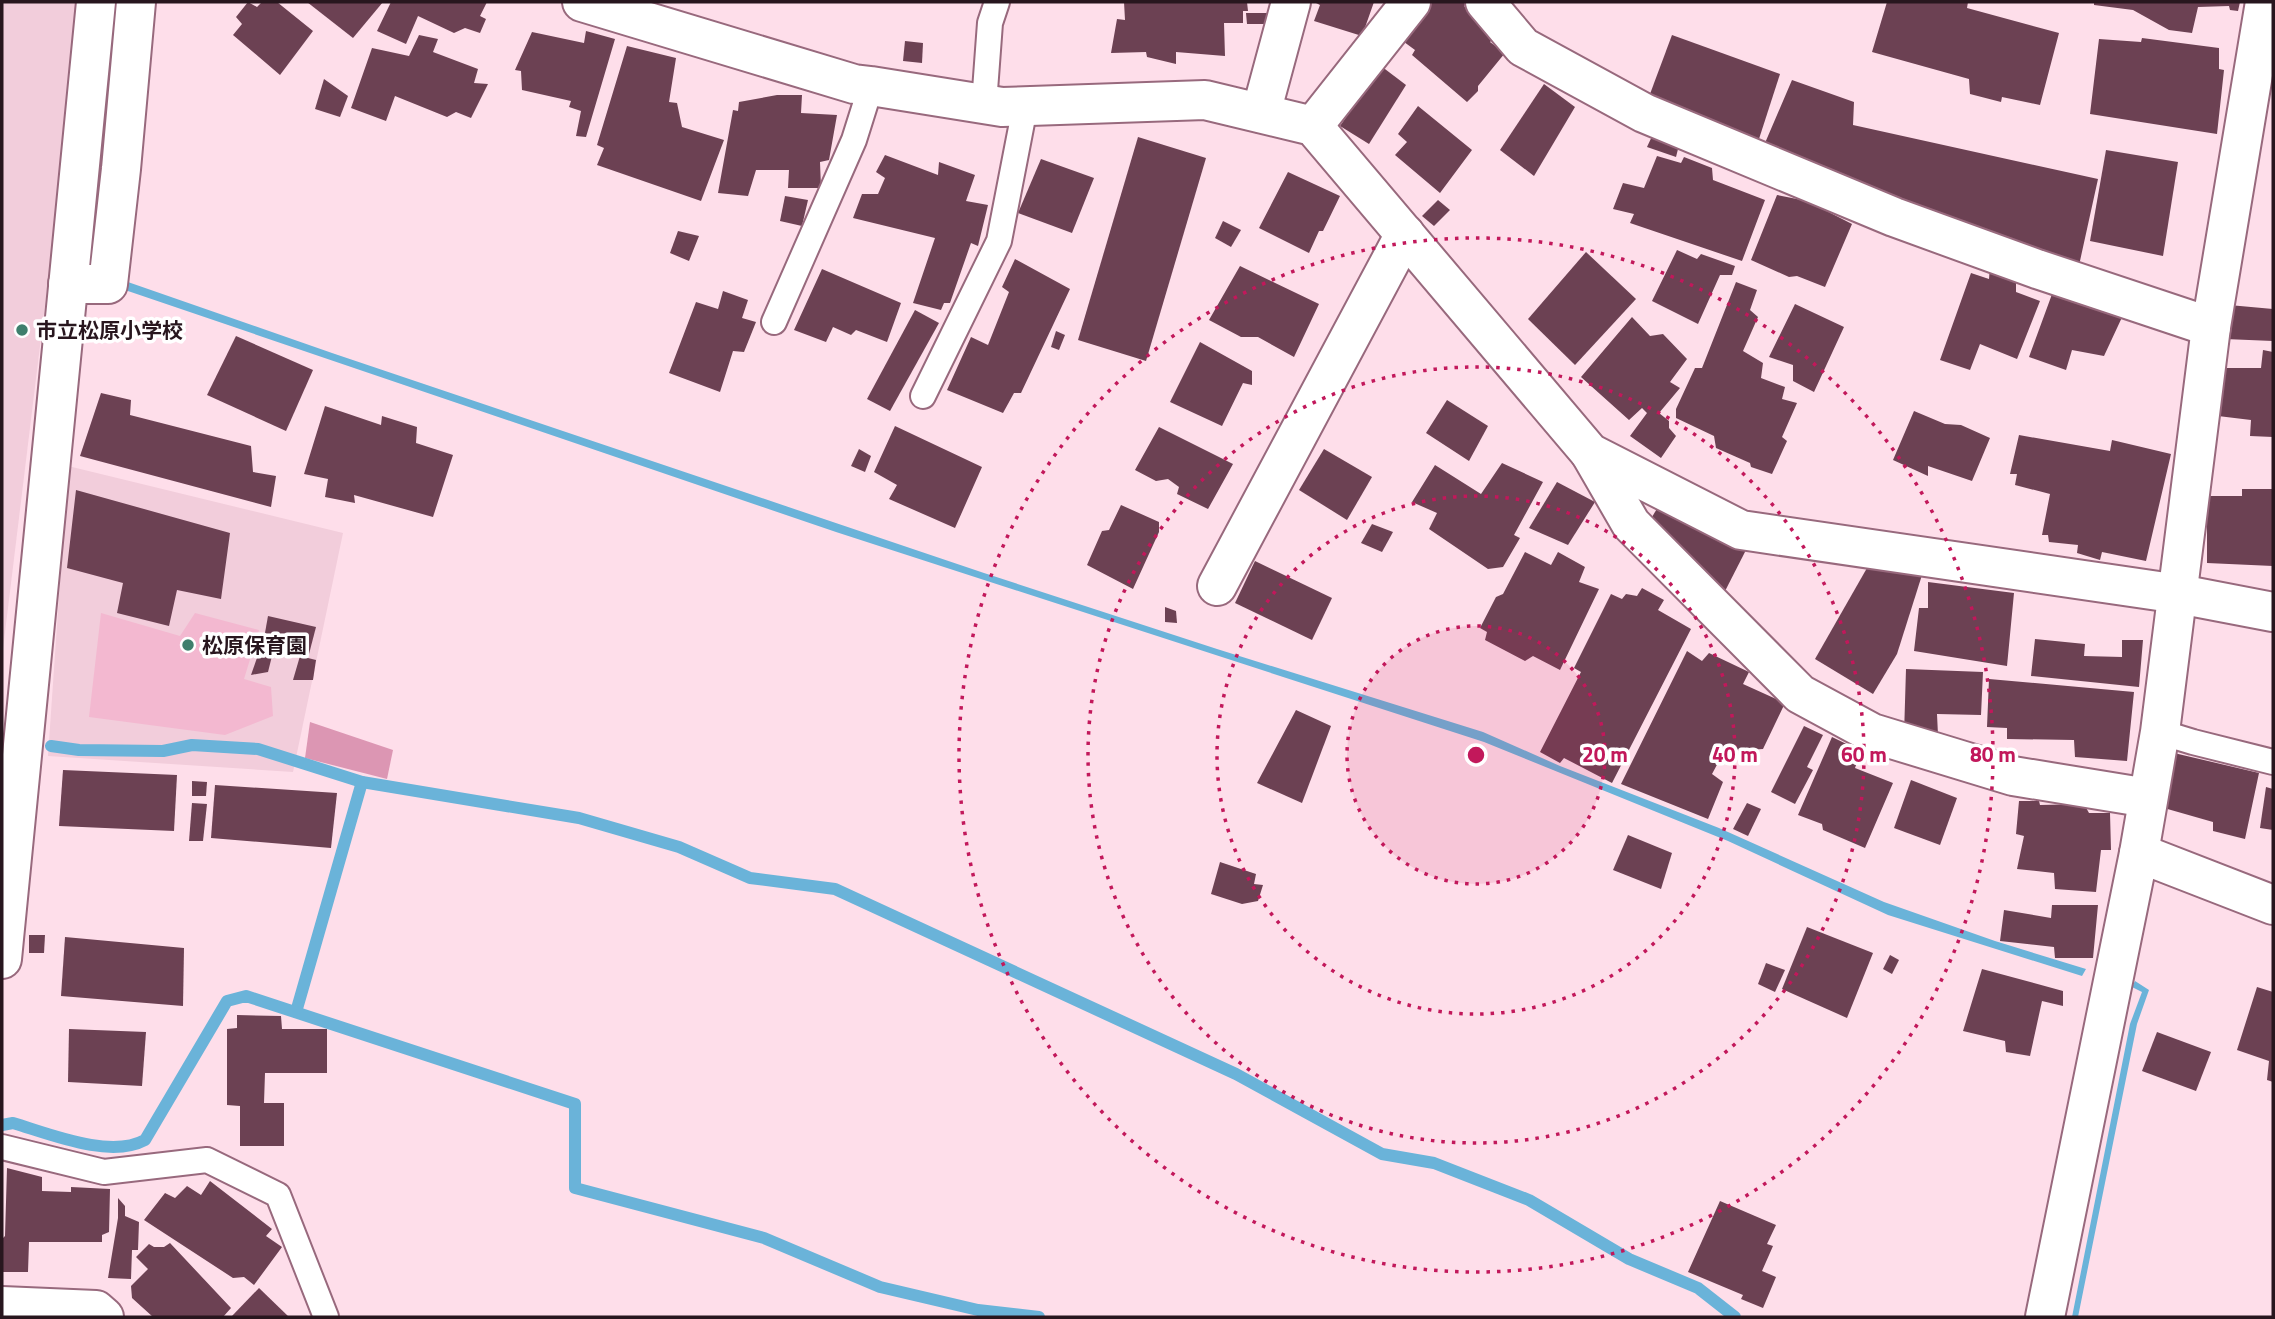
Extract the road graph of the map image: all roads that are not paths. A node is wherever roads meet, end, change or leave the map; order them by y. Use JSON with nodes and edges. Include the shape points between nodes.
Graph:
{"nodes":[{"id":1,"x":96,"y":2,"type":"edge"},
{"id":2,"x":136,"y":2,"type":"edge"},
{"id":3,"x":582,"y":2,"type":"edge"},
{"id":4,"x":997,"y":2,"type":"edge"},
{"id":5,"x":1291,"y":2,"type":"edge"},
{"id":6,"x":1411,"y":2,"type":"edge"},
{"id":7,"x":1485,"y":2,"type":"edge"},
{"id":8,"x":2265,"y":2,"type":"edge"},
{"id":9,"x":871,"y":86,"type":"junction"},
{"id":10,"x":984,"y":104,"type":"junction"},
{"id":11,"x":1025,"y":107,"type":"junction"},
{"id":12,"x":1261,"y":113,"type":"junction"},
{"id":13,"x":1313,"y":126,"type":"junction"},
{"id":14,"x":1405,"y":234,"type":"junction"},
{"id":15,"x":68,"y":284,"type":"junction"},
{"id":16,"x":774,"y":322,"type":"dead end"},
{"id":17,"x":2211,"y":327,"type":"junction"},
{"id":18,"x":923,"y":396,"type":"dead end"},
{"id":19,"x":1590,"y":453,"type":"junction"},
{"id":20,"x":1217,"y":586,"type":"dead end"},
{"id":21,"x":2179,"y":594,"type":"junction"},
{"id":22,"x":2273,"y":612,"type":"edge"},
{"id":23,"x":2160,"y":732,"type":"junction"},
{"id":24,"x":2273,"y":762,"type":"edge"},
{"id":25,"x":2148,"y":798,"type":"junction"},
{"id":26,"x":2139,"y":853,"type":"junction"},
{"id":27,"x":2273,"y":905,"type":"edge"},
{"id":28,"x":2,"y":959,"type":"edge"},
{"id":29,"x":2,"y":1147,"type":"edge"},
{"id":30,"x":2,"y":1306,"type":"edge"},
{"id":31,"x":104,"y":1317,"type":"edge"},
{"id":32,"x":326,"y":1317,"type":"edge"},
{"id":33,"x":2045,"y":1317,"type":"edge"}],
"edges":[{"from":1,"to":15,"type":"street"},
{"from":2,"to":15,"type":"street","via":[[108,284]]},
{"from":3,"to":9,"type":"street"},
{"from":4,"to":10,"type":"lane","via":[[990,23]]},
{"from":5,"to":12,"type":"street"},
{"from":6,"to":13,"type":"street"},
{"from":7,"to":17,"type":"street","via":[[1523,47],[1644,113],[1894,217]]},
{"from":8,"to":17,"type":"street"},
{"from":9,"to":10,"type":"street"},
{"from":9,"to":16,"type":"lane","via":[[854,139]]},
{"from":10,"to":11,"type":"street"},
{"from":11,"to":12,"type":"street","via":[[1205,100]]},
{"from":11,"to":18,"type":"lane","via":[[999,241]]},
{"from":12,"to":13,"type":"street"},
{"from":13,"to":14,"type":"street"},
{"from":14,"to":19,"type":"street"},
{"from":14,"to":20,"type":"street"},
{"from":15,"to":28,"type":"street"},
{"from":17,"to":21,"type":"street"},
{"from":19,"to":21,"type":"street","via":[[1741,530]]},
{"from":19,"to":25,"type":"street","via":[[1631,524],[1800,694],[1872,733],[2013,776]]},
{"from":21,"to":22,"type":"street"},
{"from":21,"to":23,"type":"street"},
{"from":23,"to":24,"type":"lane"},
{"from":23,"to":25,"type":"street"},
{"from":25,"to":26,"type":"street"},
{"from":26,"to":27,"type":"street"},
{"from":26,"to":33,"type":"street"},
{"from":29,"to":32,"type":"lane","via":[[104,1172],[207,1160],[278,1195]]},
{"from":30,"to":31,"type":"street","via":[[96,1310]]}]}
